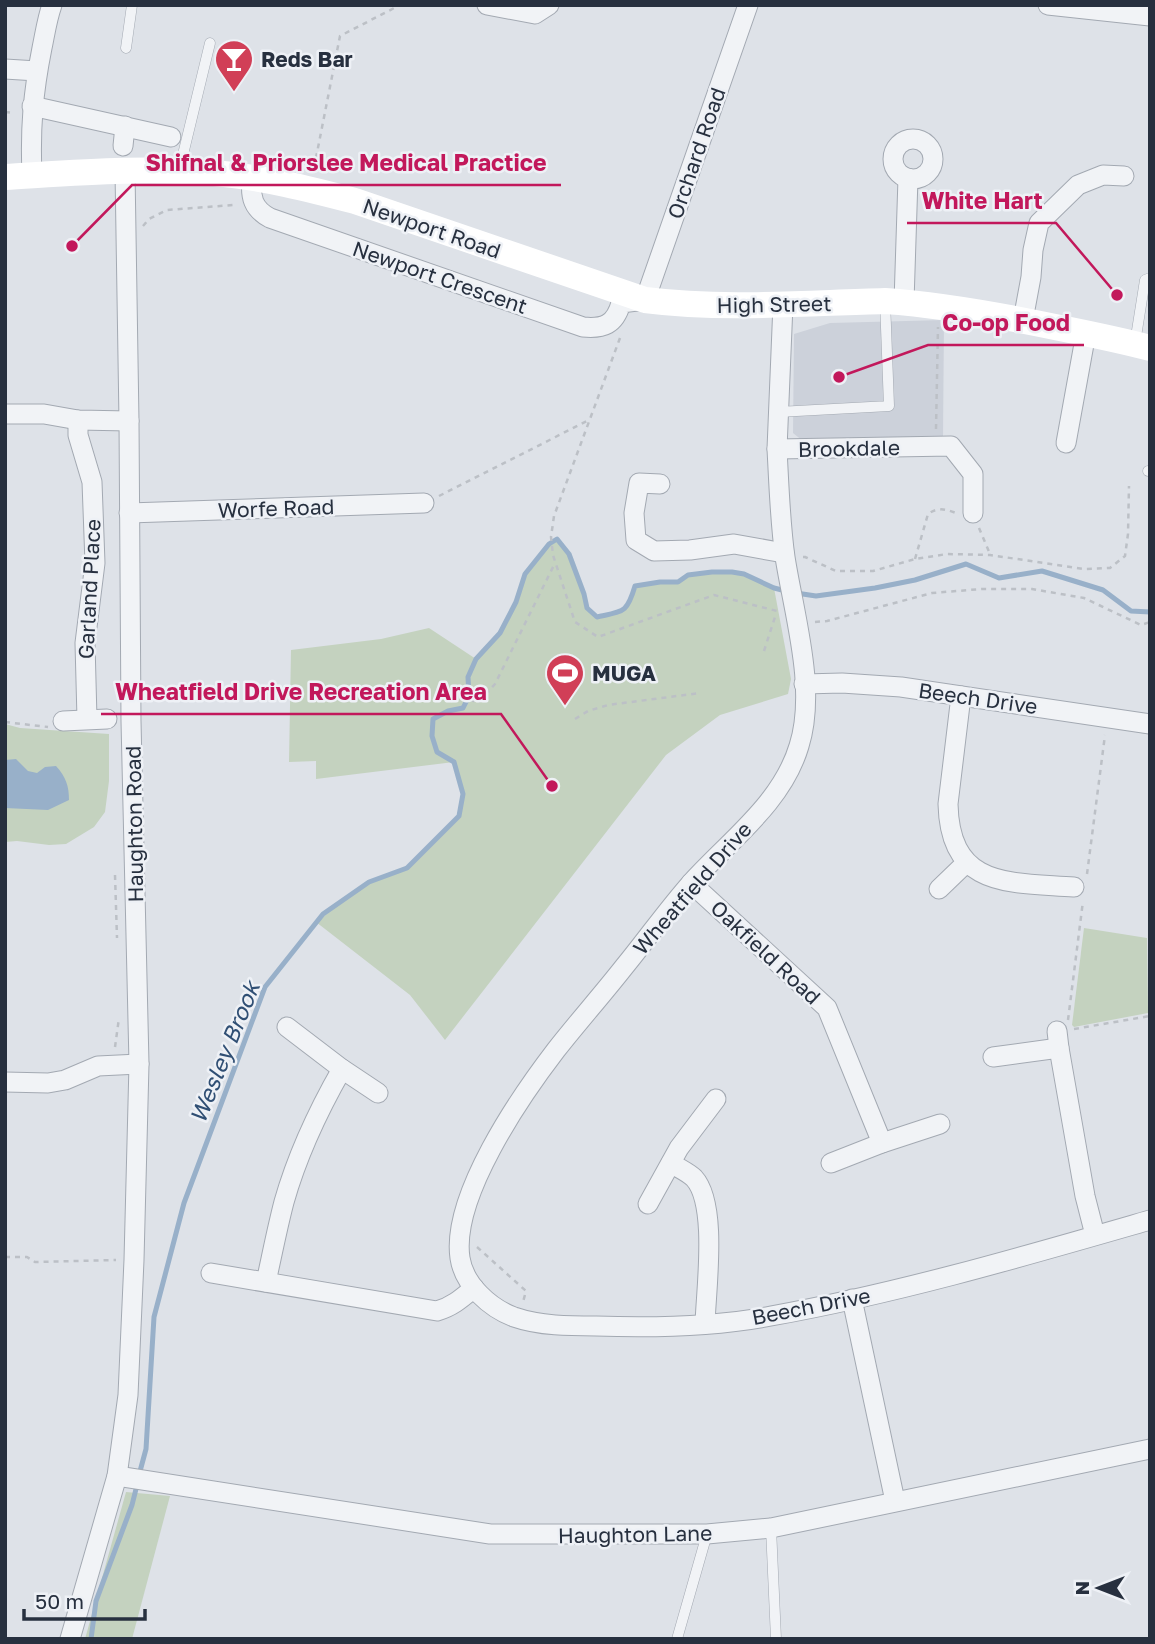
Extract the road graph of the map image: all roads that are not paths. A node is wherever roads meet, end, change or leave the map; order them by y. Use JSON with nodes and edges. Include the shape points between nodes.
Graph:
{"nodes":[{"id":1,"x":52,"y":5,"type":"edge"},
{"id":2,"x":132,"y":5,"type":"edge"},
{"id":3,"x":486,"y":5,"type":"edge"},
{"id":4,"x":549,"y":5,"type":"edge"},
{"id":5,"x":748,"y":5,"type":"edge"},
{"id":6,"x":1048,"y":5,"type":"edge"},
{"id":7,"x":1150,"y":16,"type":"edge"},
{"id":8,"x":209,"y":43,"type":"dead end"},
{"id":9,"x":126,"y":48,"type":"dead end"},
{"id":10,"x":5,"y":69,"type":"edge"},
{"id":11,"x":37,"y":71,"type":"junction"},
{"id":12,"x":32,"y":106,"type":"junction"},
{"id":13,"x":171,"y":137,"type":"dead end"},
{"id":14,"x":124,"y":148,"type":"junction"},
{"id":15,"x":179,"y":171,"type":"junction"},
{"id":16,"x":32,"y":175,"type":"junction"},
{"id":17,"x":1124,"y":176,"type":"dead end"},
{"id":18,"x":5,"y":177,"type":"edge"},
{"id":19,"x":908,"y":178,"type":"dead end"},
{"id":20,"x":252,"y":184,"type":"junction"},
{"id":21,"x":1150,"y":278,"type":"edge"},
{"id":22,"x":645,"y":300,"type":"junction"},
{"id":23,"x":895,"y":302,"type":"junction"},
{"id":24,"x":783,"y":304,"type":"junction"},
{"id":25,"x":1023,"y":320,"type":"junction"},
{"id":26,"x":1086,"y":333,"type":"junction"},
{"id":27,"x":1142,"y":346,"type":"edge"},
{"id":28,"x":777,"y":412,"type":"junction"},
{"id":29,"x":5,"y":414,"type":"edge"},
{"id":30,"x":78,"y":420,"type":"junction"},
{"id":31,"x":129,"y":421,"type":"junction"},
{"id":32,"x":1066,"y":443,"type":"dead end"},
{"id":33,"x":776,"y":449,"type":"junction"},
{"id":34,"x":660,"y":484,"type":"dead end"},
{"id":35,"x":424,"y":503,"type":"road end"},
{"id":36,"x":129,"y":513,"type":"junction"},
{"id":37,"x":973,"y":513,"type":"road end"},
{"id":38,"x":787,"y":564,"type":"junction"},
{"id":39,"x":804,"y":684,"type":"junction"},
{"id":40,"x":961,"y":696,"type":"junction"},
{"id":41,"x":87,"y":719,"type":"junction"},
{"id":42,"x":107,"y":719,"type":"dead end"},
{"id":43,"x":64,"y":721,"type":"road end"},
{"id":44,"x":1150,"y":724,"type":"edge"},
{"id":45,"x":967,"y":863,"type":"junction"},
{"id":46,"x":691,"y":883,"type":"junction"},
{"id":47,"x":1074,"y":887,"type":"dead end"},
{"id":48,"x":939,"y":889,"type":"dead end"},
{"id":49,"x":287,"y":1027,"type":"dead end"},
{"id":50,"x":993,"y":1057,"type":"dead end"},
{"id":51,"x":139,"y":1064,"type":"junction"},
{"id":52,"x":342,"y":1069,"type":"junction"},
{"id":53,"x":5,"y":1082,"type":"edge"},
{"id":54,"x":378,"y":1093,"type":"dead end"},
{"id":55,"x":716,"y":1099,"type":"dead end"},
{"id":56,"x":940,"y":1124,"type":"dead end"},
{"id":57,"x":882,"y":1143,"type":"junction"},
{"id":58,"x":671,"y":1163,"type":"junction"},
{"id":59,"x":831,"y":1163,"type":"dead end"},
{"id":60,"x":648,"y":1204,"type":"dead end"},
{"id":61,"x":1150,"y":1220,"type":"edge"},
{"id":62,"x":1096,"y":1236,"type":"junction"},
{"id":63,"x":211,"y":1273,"type":"dead end"},
{"id":64,"x":266,"y":1282,"type":"junction"},
{"id":65,"x":474,"y":1288,"type":"junction"},
{"id":66,"x":852,"y":1299,"type":"junction"},
{"id":67,"x":705,"y":1324,"type":"junction"},
{"id":68,"x":1150,"y":1449,"type":"edge"},
{"id":69,"x":117,"y":1476,"type":"junction"},
{"id":70,"x":895,"y":1501,"type":"junction"},
{"id":71,"x":771,"y":1528,"type":"junction"},
{"id":72,"x":707,"y":1534,"type":"junction"},
{"id":73,"x":70,"y":1639,"type":"edge"},
{"id":74,"x":677,"y":1639,"type":"edge"},
{"id":75,"x":776,"y":1639,"type":"edge"}],
"edges":[{"from":1,"to":11,"type":"street"},
{"from":2,"to":9,"type":"lane"},
{"from":3,"to":4,"type":"street","via":[[535,15]]},
{"from":5,"to":22,"type":"street","name":"Orchard Road"},
{"from":6,"to":7,"type":"street"},
{"from":8,"to":15,"type":"lane"},
{"from":10,"to":11,"type":"street"},
{"from":11,"to":12,"type":"street"},
{"from":12,"to":14,"type":"street","name":"Newport Road"},
{"from":12,"to":16,"type":"street"},
{"from":13,"to":14,"type":"street","name":"Newport Road"},
{"from":14,"to":15,"type":"main road","name":"Newport Road"},
{"from":14,"to":16,"type":"main road","name":"Newport Road"},
{"from":14,"to":31,"type":"street","name":"Haughton Road"},
{"from":15,"to":20,"type":"main road","name":"Newport Road","via":[[216,173]]},
{"from":16,"to":18,"type":"main road","name":"Newport Road"},
{"from":17,"to":25,"type":"street","via":[[1103,175],[1078,185],[1039,223]]},
{"from":19,"to":23,"type":"street"},
{"from":20,"to":22,"type":"main road","name":"Newport Road","via":[[309,189],[355,201]]},
{"from":20,"to":22,"type":"street","name":"Newport Crescent","via":[[253,203],[270,218],[583,327],[604,326],[621,303]]},
{"from":21,"to":27,"type":"lane","via":[[1145,280]]},
{"from":22,"to":24,"type":"main road","name":"High Street"},
{"from":23,"to":24,"type":"main road","name":"High Street"},
{"from":23,"to":25,"type":"main road","name":"High Street"},
{"from":23,"to":28,"type":"lane","via":[[889,406]]},
{"from":24,"to":28,"type":"street","name":"Brookdale"},
{"from":25,"to":26,"type":"main road","name":"High Street"},
{"from":26,"to":27,"type":"main road","name":"High Street"},
{"from":26,"to":32,"type":"street"},
{"from":28,"to":33,"type":"street","name":"Brookdale"},
{"from":29,"to":30,"type":"street"},
{"from":30,"to":31,"type":"street"},
{"from":30,"to":41,"type":"street","name":"Garland Place","via":[[92,482],[95,563],[85,643]]},
{"from":31,"to":36,"type":"street","name":"Haughton Road"},
{"from":33,"to":37,"type":"street","name":"Brookdale","via":[[951,446],[973,474]]},
{"from":33,"to":38,"type":"street","name":"Wheatfield Drive"},
{"from":34,"to":38,"type":"street","via":[[639,483],[636,540],[654,551],[734,544]]},
{"from":35,"to":36,"type":"street","name":"Worfe Road"},
{"from":36,"to":51,"type":"street","name":"Haughton Road"},
{"from":38,"to":39,"type":"street","name":"Wheatfield Drive"},
{"from":39,"to":40,"type":"street","name":"Beech Drive","via":[[889,686]]},
{"from":39,"to":46,"type":"street","name":"Wheatfield Drive","via":[[800,743],[782,784]]},
{"from":40,"to":44,"type":"street","name":"Beech Drive"},
{"from":40,"to":45,"type":"street","via":[[947,804],[950,832]]},
{"from":41,"to":42,"type":"street"},
{"from":41,"to":43,"type":"street"},
{"from":45,"to":47,"type":"street","via":[[1007,882]]},
{"from":45,"to":48,"type":"street"},
{"from":46,"to":57,"type":"street","name":"Oakfield Road","via":[[827,1008]]},
{"from":46,"to":65,"type":"street","name":"Wheatfield Drive","via":[[557,1049],[502,1129],[472,1191],[461,1233],[460,1258]]},
{"from":49,"to":52,"type":"street"},
{"from":50,"to":62,"type":"street","via":[[1061,1036],[1085,1196]]},
{"from":51,"to":53,"type":"street","via":[[98,1066],[48,1083]]},
{"from":51,"to":69,"type":"street","name":"Haughton Road","via":[[128,1395]]},
{"from":52,"to":54,"type":"street"},
{"from":52,"to":64,"type":"street","via":[[297,1163]]},
{"from":55,"to":58,"type":"street"},
{"from":56,"to":57,"type":"street"},
{"from":57,"to":59,"type":"street"},
{"from":58,"to":60,"type":"street"},
{"from":58,"to":67,"type":"street","via":[[693,1177],[706,1206]]},
{"from":61,"to":62,"type":"street","name":"Beech Drive"},
{"from":62,"to":66,"type":"street","name":"Beech Drive"},
{"from":63,"to":64,"type":"street"},
{"from":64,"to":65,"type":"street","via":[[436,1311],[455,1304]]},
{"from":65,"to":67,"type":"street","name":"Beech Drive","via":[[503,1312],[538,1323]]},
{"from":66,"to":67,"type":"street","name":"Beech Drive"},
{"from":66,"to":70,"type":"street"},
{"from":68,"to":70,"type":"street","name":"Haughton Lane"},
{"from":69,"to":72,"type":"street","name":"Haughton Lane","via":[[490,1534]]},
{"from":69,"to":73,"type":"street","name":"Haughton Road"},
{"from":70,"to":71,"type":"street","name":"Haughton Lane"},
{"from":71,"to":72,"type":"street","name":"Haughton Lane"},
{"from":71,"to":75,"type":"lane"},
{"from":72,"to":74,"type":"lane"}]}
